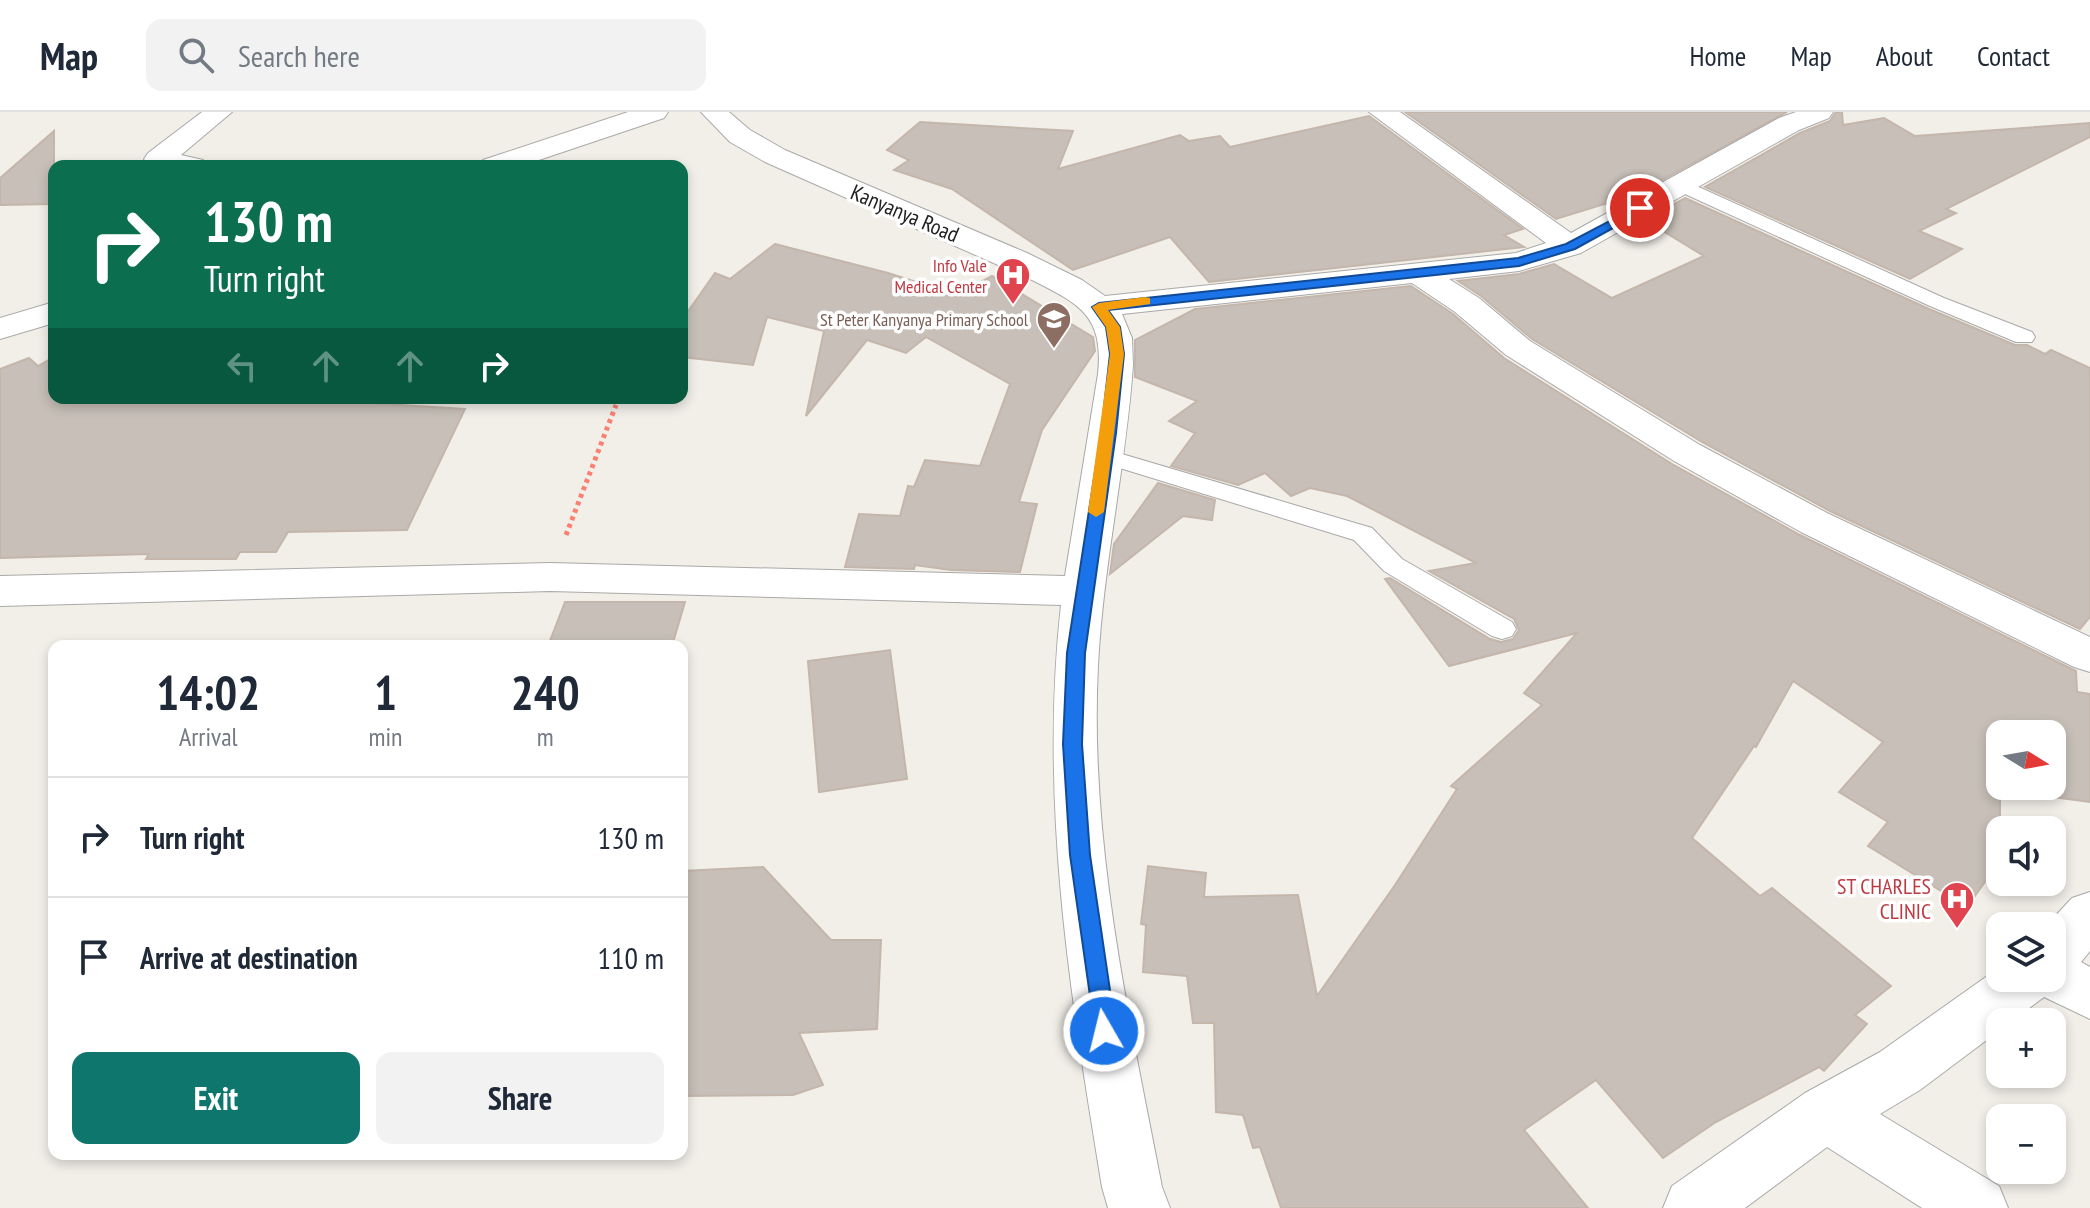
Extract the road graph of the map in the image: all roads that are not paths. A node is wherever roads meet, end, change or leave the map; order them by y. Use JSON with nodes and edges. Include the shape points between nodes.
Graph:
{"nodes":[{"id":1,"x":219,"y":112,"type":"edge"},
{"id":2,"x":655,"y":112,"type":"edge"},
{"id":3,"x":714,"y":112,"type":"edge"},
{"id":4,"x":1382,"y":112,"type":"edge"},
{"id":5,"x":1820,"y":112,"type":"edge"},
{"id":6,"x":163,"y":160,"type":"edge"},
{"id":7,"x":511,"y":160,"type":"edge"},
{"id":8,"x":1681,"y":185,"type":"junction"},
{"id":9,"x":1570,"y":246,"type":"junction"},
{"id":10,"x":1417,"y":272,"type":"junction"},
{"id":11,"x":1099,"y":307,"type":"junction"},
{"id":12,"x":48,"y":314,"type":"edge"},
{"id":13,"x":0,"y":329,"type":"edge"},
{"id":14,"x":2024,"y":337,"type":"dead end"},
{"id":15,"x":1105,"y":456,"type":"junction"},
{"id":16,"x":0,"y":591,"type":"edge"},
{"id":17,"x":1083,"y":591,"type":"junction"},
{"id":18,"x":1502,"y":629,"type":"dead end"},
{"id":19,"x":2090,"y":656,"type":"edge"},
{"id":20,"x":2090,"y":914,"type":"edge"},
{"id":21,"x":2066,"y":941,"type":"edge"},
{"id":22,"x":2066,"y":981,"type":"edge"},
{"id":23,"x":2009,"y":992,"type":"edge"},
{"id":24,"x":2090,"y":994,"type":"edge"},
{"id":25,"x":1826,"y":1113,"type":"junction"},
{"id":26,"x":1139,"y":1208,"type":"edge"},
{"id":27,"x":1694,"y":1208,"type":"edge"},
{"id":28,"x":1977,"y":1208,"type":"edge"}],
"edges":[{"from":1,"to":6,"type":"street","via":[[158,159]]},
{"from":2,"to":7,"type":"street"},
{"from":3,"to":11,"type":"street","name":"Kanyanya Road","via":[[739,136],[802,169],[1050,276]]},
{"from":4,"to":9,"type":"street"},
{"from":5,"to":8,"type":"street"},
{"from":8,"to":9,"type":"street"},
{"from":8,"to":14,"type":"lane"},
{"from":9,"to":10,"type":"street","via":[[1519,262]]},
{"from":10,"to":11,"type":"street"},
{"from":10,"to":19,"type":"street","via":[[1530,357],[1687,453],[1829,530]]},
{"from":11,"to":15,"type":"street","via":[[1113,327],[1117,354]]},
{"from":12,"to":13,"type":"street"},
{"from":15,"to":17,"type":"street"},
{"from":15,"to":18,"type":"lane","via":[[1363,534],[1393,565]]},
{"from":16,"to":17,"type":"street","via":[[550,577]]},
{"from":17,"to":26,"type":"street","via":[[1073,744],[1080,855],[1104,1031]]},
{"from":20,"to":21,"type":"street"},
{"from":22,"to":24,"type":"street"},
{"from":23,"to":25,"type":"street","via":[[1900,1071]]},
{"from":25,"to":27,"type":"street"},
{"from":25,"to":28,"type":"street"}]}
